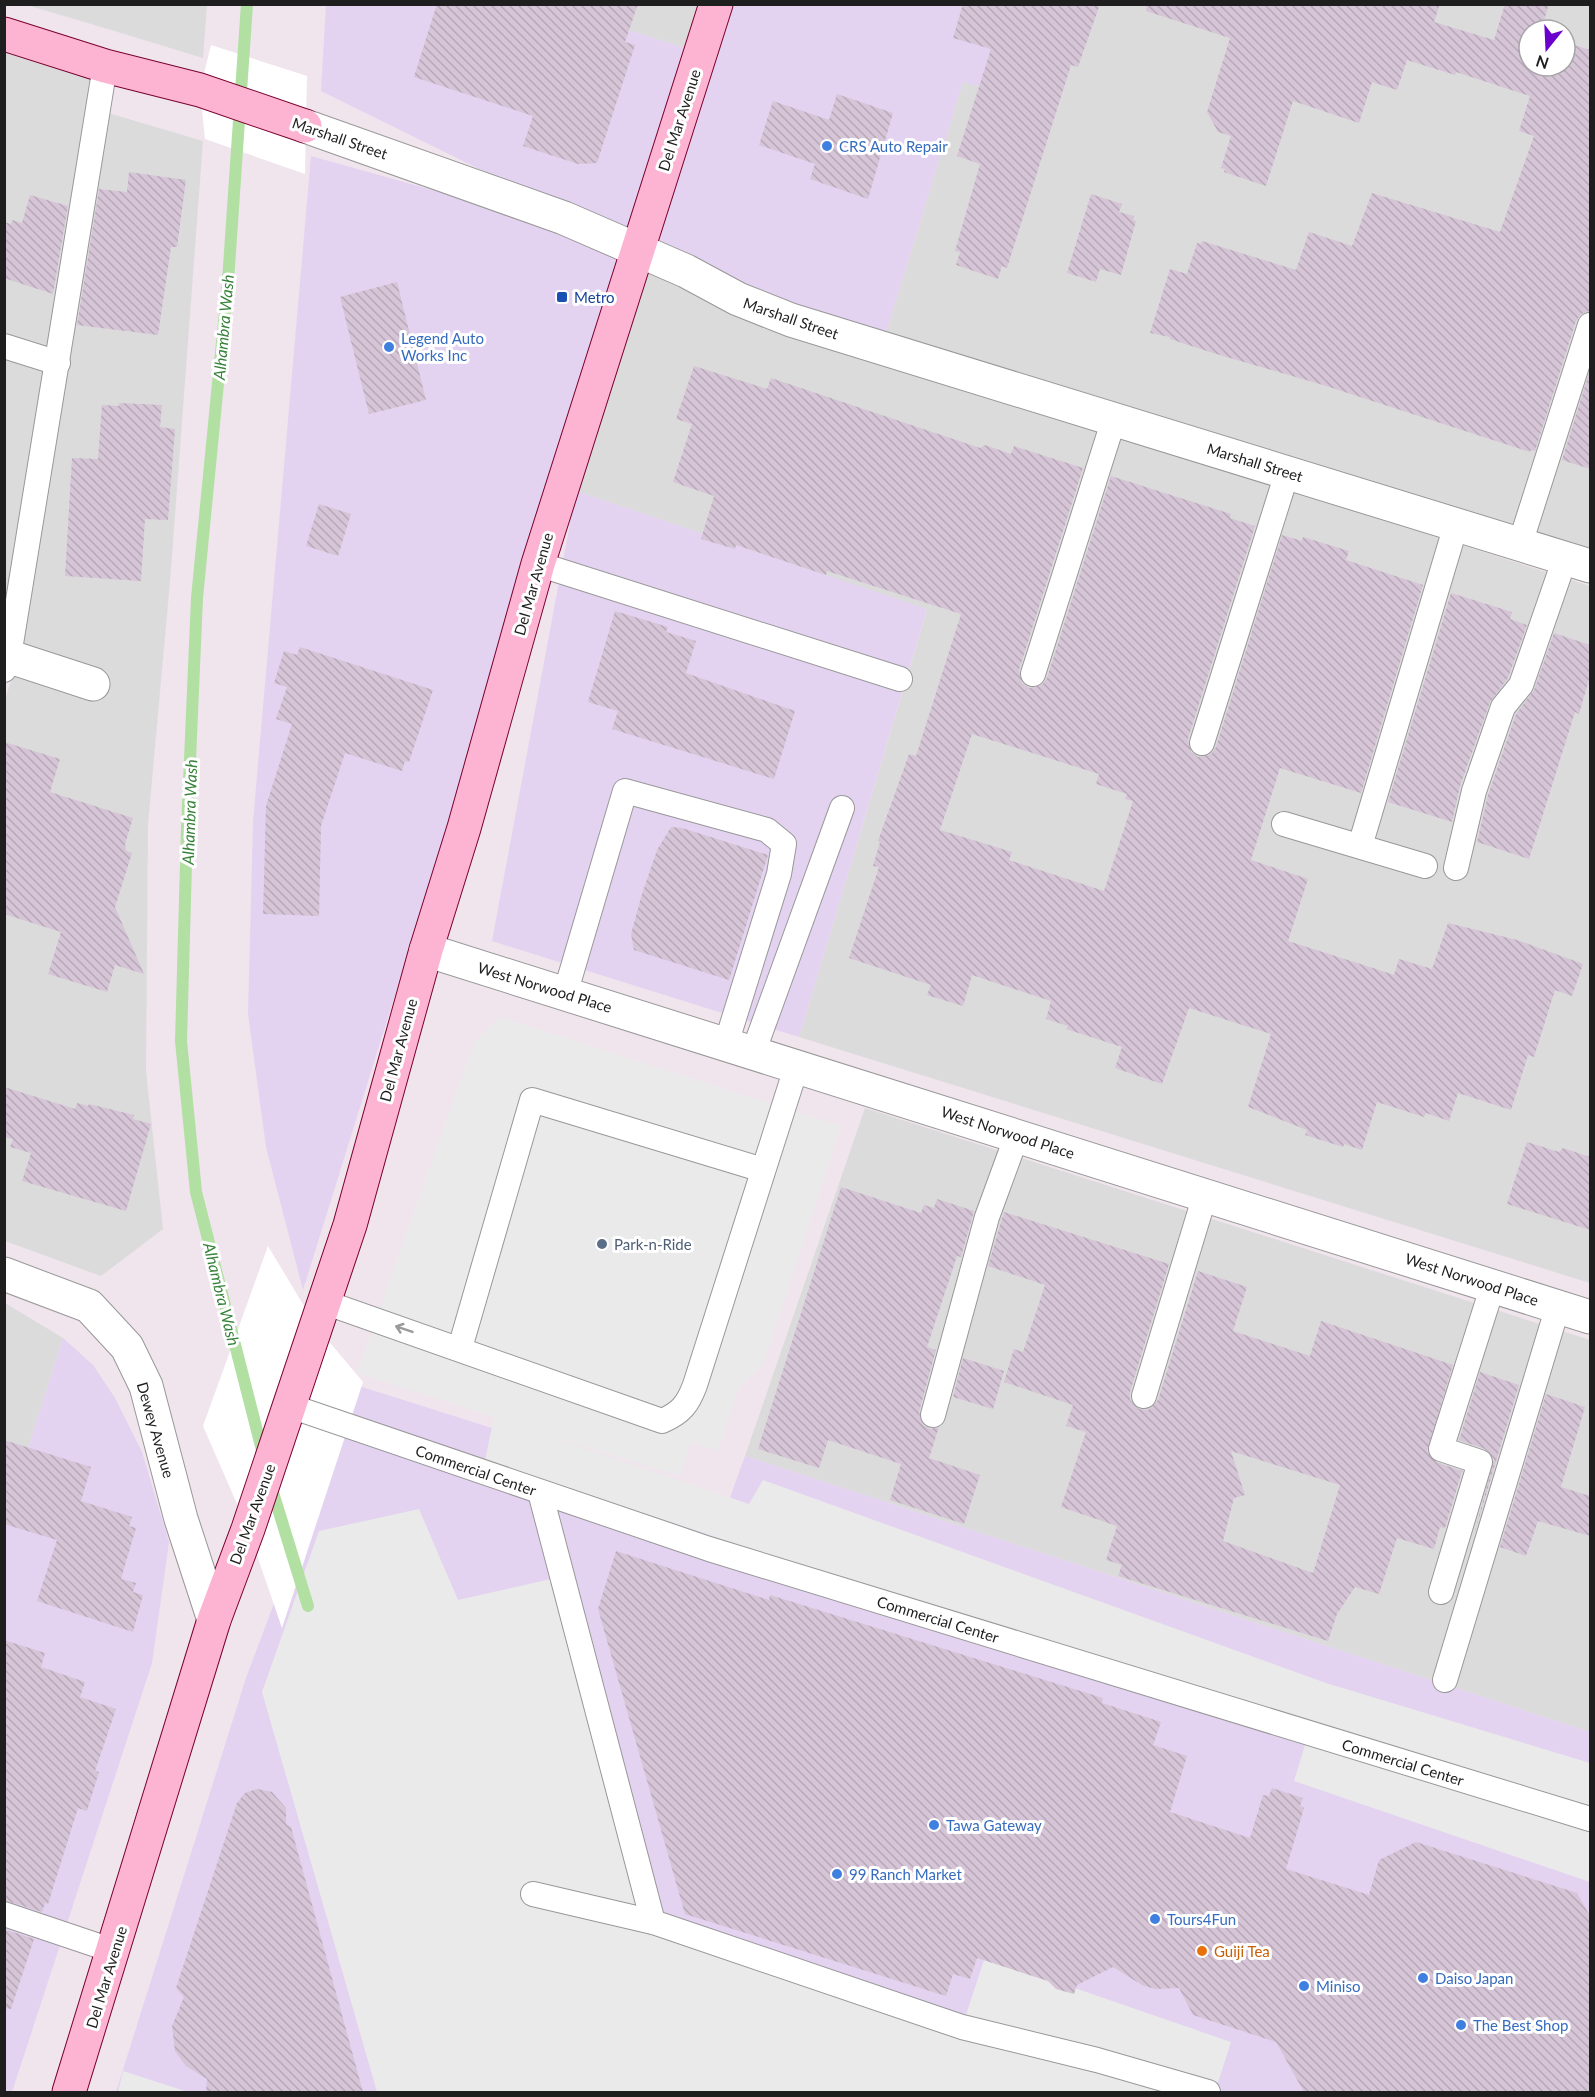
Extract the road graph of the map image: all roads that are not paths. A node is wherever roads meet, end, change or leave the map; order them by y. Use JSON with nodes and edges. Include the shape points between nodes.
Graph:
{"nodes":[{"id":1,"x":716,"y":4,"type":"edge"},
{"id":2,"x":4,"y":34,"type":"edge"},
{"id":3,"x":105,"y":66,"type":"junction"},
{"id":4,"x":305,"y":126,"type":"joint"},
{"id":5,"x":638,"y":249,"type":"junction"},
{"id":6,"x":1590,"y":325,"type":"edge"},
{"id":7,"x":4,"y":346,"type":"edge"},
{"id":8,"x":58,"y":363,"type":"junction"},
{"id":9,"x":1114,"y":419,"type":"junction"},
{"id":10,"x":1287,"y":472,"type":"junction"},
{"id":11,"x":1456,"y":525,"type":"junction"},
{"id":12,"x":1520,"y":544,"type":"junction"},
{"id":13,"x":1578,"y":562,"type":"edge"},
{"id":14,"x":538,"y":564,"type":"junction"},
{"id":15,"x":6,"y":660,"type":"edge"},
{"id":16,"x":1033,"y":674,"type":"dead end"},
{"id":17,"x":900,"y":680,"type":"dead end"},
{"id":18,"x":93,"y":684,"type":"dead end"},
{"id":19,"x":1202,"y":743,"type":"dead end"},
{"id":20,"x":842,"y":808,"type":"dead end"},
{"id":21,"x":1284,"y":824,"type":"dead end"},
{"id":22,"x":1360,"y":846,"type":"junction"},
{"id":23,"x":1425,"y":866,"type":"dead end"},
{"id":24,"x":1456,"y":868,"type":"dead end"},
{"id":25,"x":426,"y":950,"type":"junction"},
{"id":26,"x":565,"y":994,"type":"junction"},
{"id":27,"x":740,"y":1048,"type":"junction"},
{"id":28,"x":796,"y":1065,"type":"junction"},
{"id":29,"x":1017,"y":1135,"type":"junction"},
{"id":30,"x":763,"y":1170,"type":"junction"},
{"id":31,"x":1205,"y":1195,"type":"junction"},
{"id":32,"x":4,"y":1274,"type":"edge"},
{"id":33,"x":1493,"y":1285,"type":"junction"},
{"id":34,"x":1558,"y":1306,"type":"junction"},
{"id":35,"x":320,"y":1314,"type":"junction"},
{"id":36,"x":1590,"y":1317,"type":"edge"},
{"id":37,"x":460,"y":1348,"type":"junction"},
{"id":38,"x":1144,"y":1396,"type":"dead end"},
{"id":39,"x":290,"y":1406,"type":"junction"},
{"id":40,"x":933,"y":1415,"type":"dead end"},
{"id":41,"x":540,"y":1492,"type":"junction"},
{"id":42,"x":1442,"y":1592,"type":"dead end"},
{"id":43,"x":214,"y":1620,"type":"junction"},
{"id":44,"x":1445,"y":1680,"type":"dead end"},
{"id":45,"x":1590,"y":1819,"type":"edge"},
{"id":46,"x":533,"y":1894,"type":"dead end"},
{"id":47,"x":4,"y":1914,"type":"edge"},
{"id":48,"x":653,"y":1922,"type":"junction"},
{"id":49,"x":114,"y":1951,"type":"junction"},
{"id":50,"x":69,"y":2092,"type":"edge"},
{"id":51,"x":1208,"y":2092,"type":"edge"}],
"edges":[{"from":1,"to":5,"type":"main road","name":"Del Mar Avenue"},
{"from":2,"to":3,"type":"main road","name":"Marshall Street"},
{"from":3,"to":4,"type":"main road","name":"Marshall Street","via":[[200,90]]},
{"from":3,"to":8,"type":"lane"},
{"from":4,"to":5,"type":"street","name":"Marshall Street","via":[[564,218]]},
{"from":5,"to":9,"type":"street","name":"Marshall Street","via":[[738,300],[791,320]]},
{"from":5,"to":14,"type":"main road","name":"Del Mar Avenue"},
{"from":6,"to":12,"type":"lane"},
{"from":7,"to":8,"type":"lane"},
{"from":8,"to":15,"type":"lane"},
{"from":9,"to":10,"type":"street","name":"Marshall Street"},
{"from":9,"to":16,"type":"lane"},
{"from":10,"to":11,"type":"street","name":"Marshall Street"},
{"from":10,"to":19,"type":"lane"},
{"from":11,"to":12,"type":"street","name":"Marshall Street"},
{"from":11,"to":22,"type":"lane"},
{"from":12,"to":13,"type":"street","name":"Marshall Street"},
{"from":13,"to":24,"type":"lane","via":[[1521,685],[1503,707],[1474,790]]},
{"from":14,"to":17,"type":"lane"},
{"from":14,"to":25,"type":"main road","name":"Del Mar Avenue"},
{"from":15,"to":18,"type":"street"},
{"from":20,"to":27,"type":"lane"},
{"from":21,"to":22,"type":"lane"},
{"from":22,"to":23,"type":"lane"},
{"from":25,"to":26,"type":"street","name":"West Norwood Place"},
{"from":25,"to":35,"type":"main road","name":"Del Mar Avenue","via":[[350,1225]]},
{"from":26,"to":27,"type":"street","name":"West Norwood Place"},
{"from":26,"to":27,"type":"lane","via":[[625,791],[767,830],[784,844]]},
{"from":27,"to":28,"type":"street","name":"West Norwood Place"},
{"from":28,"to":29,"type":"street","name":"West Norwood Place"},
{"from":28,"to":30,"type":"lane"},
{"from":29,"to":31,"type":"street","name":"West Norwood Place"},
{"from":29,"to":40,"type":"lane","via":[[987,1217]]},
{"from":30,"to":37,"type":"lane","via":[[695,1385],[678,1414],[662,1421]]},
{"from":30,"to":37,"type":"lane","via":[[532,1100]]},
{"from":31,"to":33,"type":"street","name":"West Norwood Place"},
{"from":31,"to":38,"type":"lane"},
{"from":32,"to":43,"type":"street","name":"Dewey Avenue","via":[[89,1306],[127,1347],[146,1386],[181,1519]]},
{"from":33,"to":34,"type":"street","name":"West Norwood Place"},
{"from":33,"to":42,"type":"lane","via":[[1440,1449],[1480,1462]]},
{"from":34,"to":36,"type":"street","name":"West Norwood Place"},
{"from":34,"to":44,"type":"lane"},
{"from":37,"to":35,"type":"lane","one_way":true},
{"from":35,"to":39,"type":"main road","name":"Del Mar Avenue"},
{"from":39,"to":41,"type":"lane","name":"Commercial Center"},
{"from":39,"to":43,"type":"main road","name":"Del Mar Avenue"},
{"from":41,"to":45,"type":"lane","name":"Commercial Center","via":[[709,1549]]},
{"from":41,"to":48,"type":"lane"},
{"from":43,"to":49,"type":"main road","name":"Del Mar Avenue"},
{"from":46,"to":48,"type":"lane"},
{"from":47,"to":49,"type":"lane"},
{"from":48,"to":51,"type":"lane","via":[[962,2027]]},
{"from":49,"to":50,"type":"main road","name":"Del Mar Avenue"}]}
